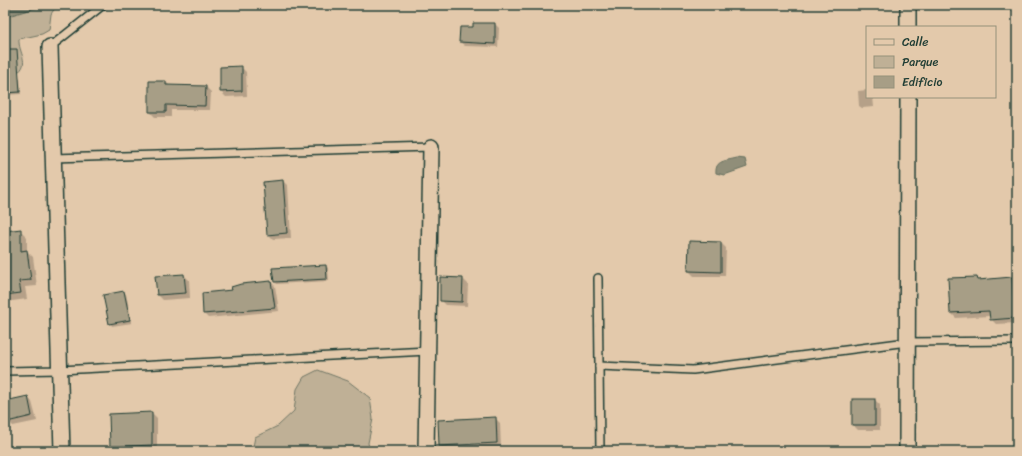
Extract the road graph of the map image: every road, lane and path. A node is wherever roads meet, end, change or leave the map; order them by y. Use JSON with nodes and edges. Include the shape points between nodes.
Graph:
{"nodes":[{"id":1,"x":103,"y":5,"type":"edge"},
{"id":2,"x":908,"y":5,"type":"edge"},
{"id":3,"x":908,"y":26,"type":"edge"},
{"id":4,"x":50,"y":47,"type":"joint"},
{"id":5,"x":908,"y":98,"type":"edge"},
{"id":6,"x":431,"y":147,"type":"joint"},
{"id":7,"x":53,"y":158,"type":"junction"},
{"id":8,"x":598,"y":278,"type":"dead end"},
{"id":9,"x":1017,"y":341,"type":"edge"},
{"id":10,"x":907,"y":342,"type":"junction"},
{"id":11,"x":428,"y":351,"type":"junction"},
{"id":12,"x":599,"y":366,"type":"junction"},
{"id":13,"x":60,"y":370,"type":"junction"},
{"id":14,"x":5,"y":371,"type":"edge"},
{"id":15,"x":62,"y":451,"type":"edge"},
{"id":16,"x":426,"y":451,"type":"edge"},
{"id":17,"x":600,"y":451,"type":"edge"},
{"id":18,"x":907,"y":451,"type":"edge"}],
"edges":[{"from":1,"to":4,"type":"lane"},
{"from":2,"to":3,"type":"street"},
{"from":4,"to":7,"type":"street"},
{"from":5,"to":10,"type":"street"},
{"from":6,"to":7,"type":"lane"},
{"from":6,"to":11,"type":"street"},
{"from":7,"to":13,"type":"street"},
{"from":8,"to":12,"type":"lane"},
{"from":9,"to":10,"type":"lane"},
{"from":10,"to":12,"type":"lane","via":[[693,370]]},
{"from":10,"to":18,"type":"street"},
{"from":11,"to":13,"type":"lane"},
{"from":11,"to":16,"type":"street"},
{"from":12,"to":17,"type":"lane"},
{"from":13,"to":14,"type":"lane"},
{"from":13,"to":15,"type":"street"}]}
